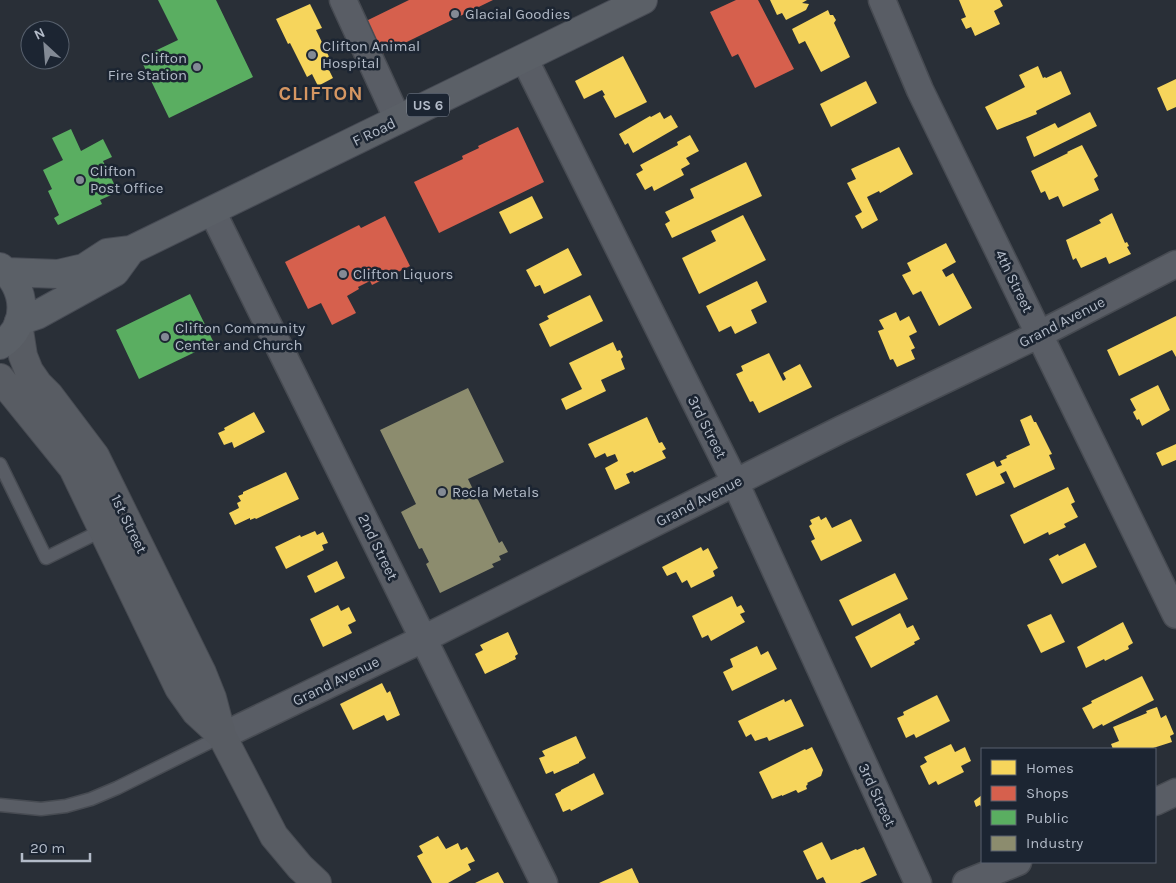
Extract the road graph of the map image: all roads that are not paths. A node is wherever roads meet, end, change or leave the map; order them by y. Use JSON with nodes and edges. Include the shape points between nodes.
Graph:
{"nodes":[{"id":1,"x":343,"y":0,"type":"edge"},
{"id":2,"x":643,"y":0,"type":"edge"},
{"id":3,"x":882,"y":0,"type":"edge"},
{"id":4,"x":524,"y":58,"type":"junction"},
{"id":5,"x":398,"y":120,"type":"junction"},
{"id":6,"x":212,"y":210,"type":"junction"},
{"id":7,"x":131,"y":250,"type":"junction"},
{"id":8,"x":1176,"y":264,"type":"edge"},
{"id":9,"x":4,"y":270,"type":"edge"},
{"id":10,"x":19,"y":323,"type":"junction"},
{"id":11,"x":1040,"y":334,"type":"junction"},
{"id":12,"x":0,"y":345,"type":"edge"},
{"id":13,"x":0,"y":378,"type":"edge"},
{"id":14,"x":0,"y":464,"type":"edge"},
{"id":15,"x":735,"y":482,"type":"junction"},
{"id":16,"x":5,"y":486,"type":"edge"},
{"id":17,"x":103,"y":530,"type":"junction"},
{"id":18,"x":1176,"y":615,"type":"edge"},
{"id":19,"x":423,"y":639,"type":"junction"},
{"id":20,"x":222,"y":736,"type":"junction"},
{"id":21,"x":1176,"y":792,"type":"edge"},
{"id":22,"x":1156,"y":802,"type":"edge"},
{"id":23,"x":0,"y":805,"type":"edge"},
{"id":24,"x":1016,"y":863,"type":"edge"},
{"id":25,"x":317,"y":883,"type":"edge"},
{"id":26,"x":544,"y":883,"type":"edge"},
{"id":27,"x":918,"y":883,"type":"edge"},
{"id":28,"x":966,"y":883,"type":"edge"}],
"edges":[{"from":1,"to":5,"type":"street"},
{"from":2,"to":4,"type":"main road","name":"F Road","number":"US 6"},
{"from":3,"to":11,"type":"street","name":"4th Street","via":[[920,90]]},
{"from":4,"to":5,"type":"main road","name":"F Road","number":"US 6"},
{"from":4,"to":15,"type":"street","name":"3rd Street"},
{"from":5,"to":6,"type":"main road","name":"F Road","number":"US 6"},
{"from":6,"to":7,"type":"main road","name":"F Road","number":"US 6"},
{"from":6,"to":19,"type":"street","name":"2nd Street"},
{"from":7,"to":9,"type":"main road","name":"F Road","number":"US 6","via":[[107,254],[84,268],[58,274]]},
{"from":7,"to":10,"type":"main road","name":"F Road","number":"US 6","via":[[115,272]]},
{"from":8,"to":11,"type":"street","name":"Grand Avenue"},
{"from":9,"to":10,"type":"main road","number":"US 6","via":[[16,283],[21,295]]},
{"from":10,"to":12,"type":"main road","number":"US 6","via":[[14,333]]},
{"from":10,"to":20,"type":"street","name":"1st Street","via":[[29,371],[95,456],[202,673]]},
{"from":11,"to":15,"type":"street","name":"Grand Avenue"},
{"from":11,"to":18,"type":"street","name":"4th Street"},
{"from":13,"to":17,"type":"street","name":"1st Street","via":[[73,468]]},
{"from":14,"to":16,"type":"lane"},
{"from":15,"to":19,"type":"street","name":"Grand Avenue"},
{"from":15,"to":27,"type":"street","name":"3rd Street"},
{"from":16,"to":17,"type":"lane","via":[[46,558]]},
{"from":17,"to":20,"type":"street","name":"1st Street","via":[[179,688],[196,712]]},
{"from":19,"to":20,"type":"street","name":"Grand Avenue"},
{"from":19,"to":26,"type":"street","name":"2nd Street"},
{"from":20,"to":23,"type":"lane","via":[[91,799],[41,809]]},
{"from":20,"to":25,"type":"street","name":"1st Street","via":[[274,836]]},
{"from":21,"to":22,"type":"street"},
{"from":24,"to":28,"type":"street"}]}
